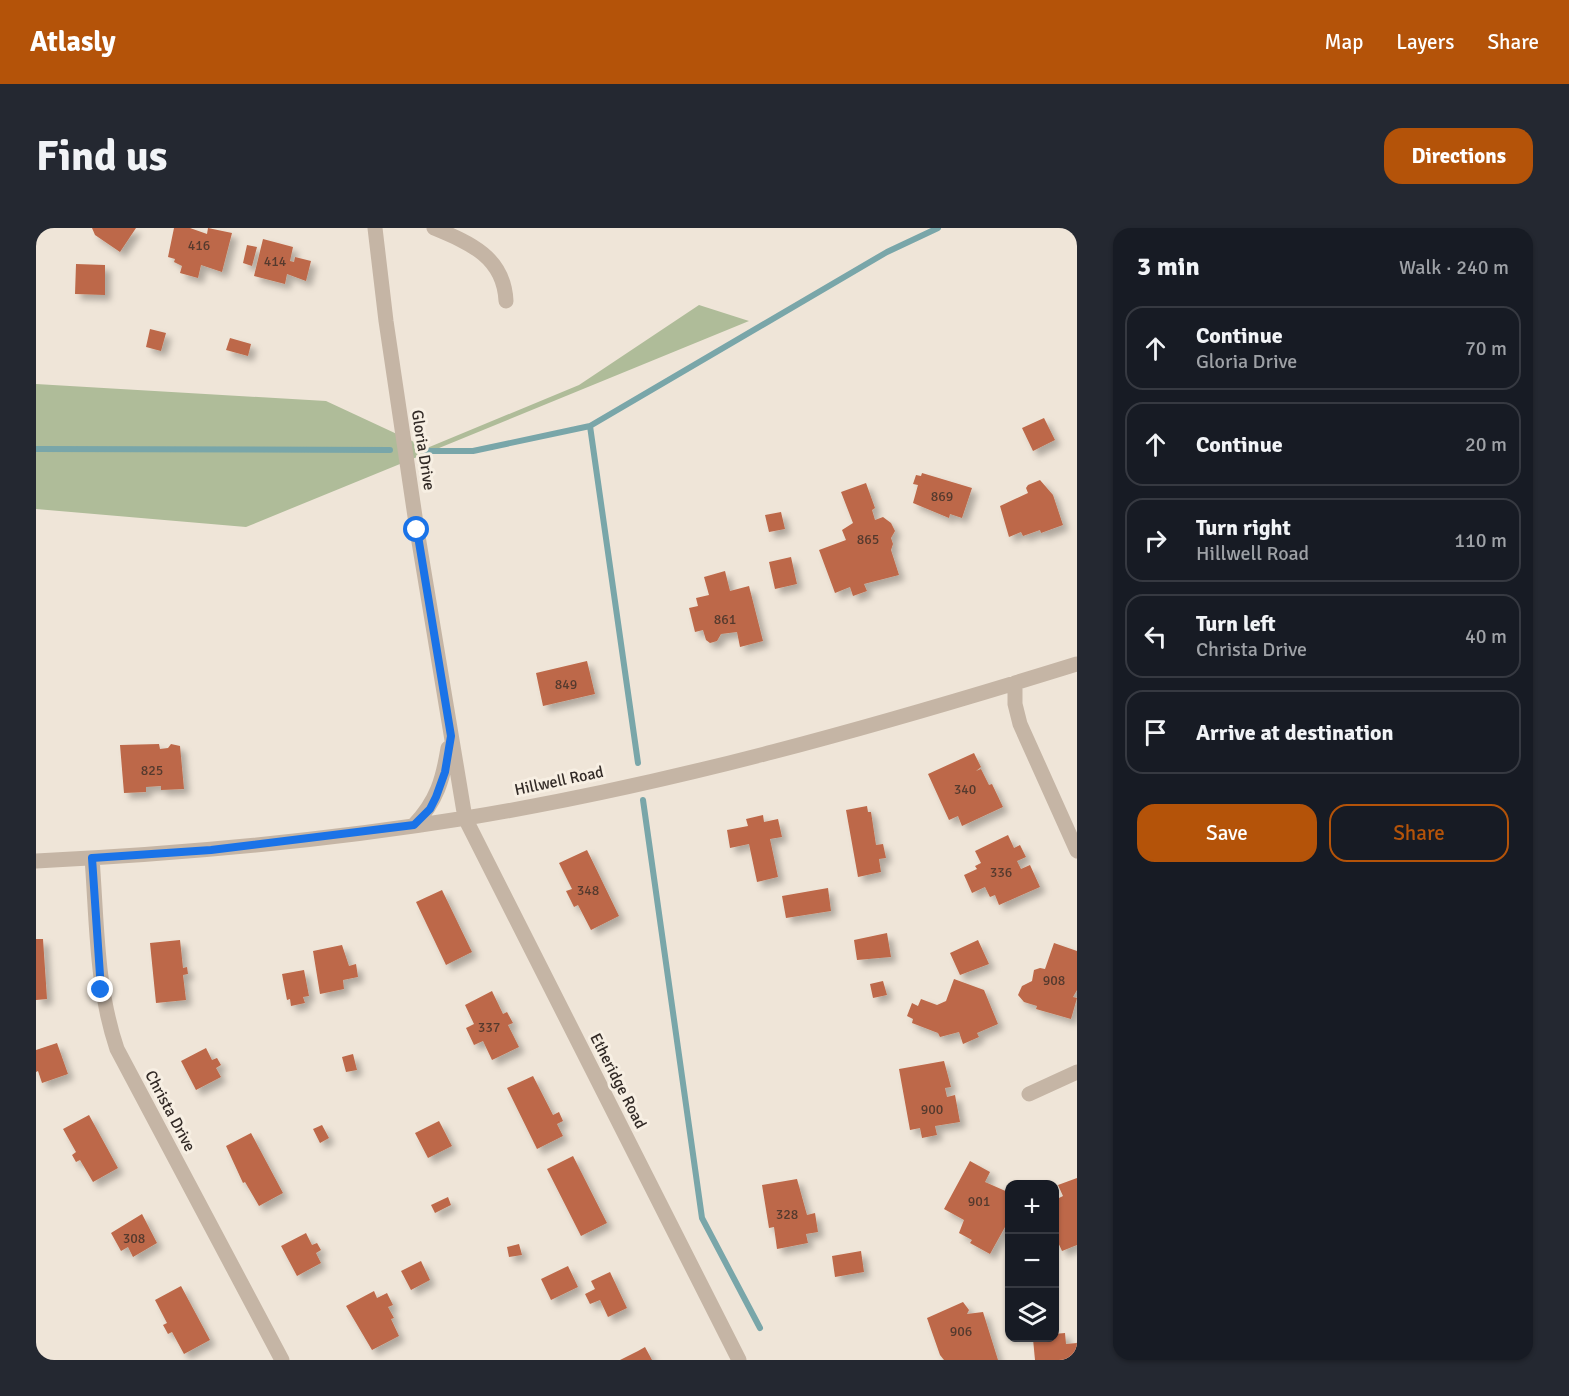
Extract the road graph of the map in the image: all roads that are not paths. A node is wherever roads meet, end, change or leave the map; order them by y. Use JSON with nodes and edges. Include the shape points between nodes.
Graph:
{"nodes":[{"id":1,"x":375,"y":228,"type":"edge"},
{"id":2,"x":434,"y":228,"type":"edge"},
{"id":3,"x":506,"y":302,"type":"dead end"},
{"id":4,"x":1077,"y":664,"type":"edge"},
{"id":5,"x":1015,"y":683,"type":"junction"},
{"id":6,"x":451,"y":736,"type":"junction"},
{"id":7,"x":465,"y":818,"type":"junction"},
{"id":8,"x":414,"y":825,"type":"junction"},
{"id":9,"x":1077,"y":850,"type":"edge"},
{"id":10,"x":92,"y":858,"type":"junction"},
{"id":11,"x":36,"y":861,"type":"edge"},
{"id":12,"x":1077,"y":1072,"type":"edge"},
{"id":13,"x":1029,"y":1094,"type":"dead end"},
{"id":14,"x":282,"y":1360,"type":"edge"},
{"id":15,"x":739,"y":1360,"type":"edge"}],
"edges":[{"from":1,"to":6,"type":"street","name":"Gloria Drive","via":[[389,344]]},
{"from":2,"to":3,"type":"street","via":[[488,256],[502,279]]},
{"from":4,"to":5,"type":"street","name":"Hillwell Road"},
{"from":5,"to":7,"type":"street","name":"Hillwell Road","via":[[804,744]]},
{"from":5,"to":9,"type":"street","via":[[1020,724]]},
{"from":6,"to":7,"type":"street","name":"Gloria Drive"},
{"from":6,"to":8,"type":"street","via":[[436,797]]},
{"from":7,"to":8,"type":"street","name":"Hillwell Road"},
{"from":7,"to":15,"type":"street","name":"Etheridge Road"},
{"from":8,"to":10,"type":"street","name":"Hillwell Road","via":[[211,850]]},
{"from":10,"to":11,"type":"street","name":"Hillwell Road"},
{"from":10,"to":14,"type":"street","name":"Christa Drive","via":[[101,990],[117,1049]]},
{"from":12,"to":13,"type":"street"}]}
